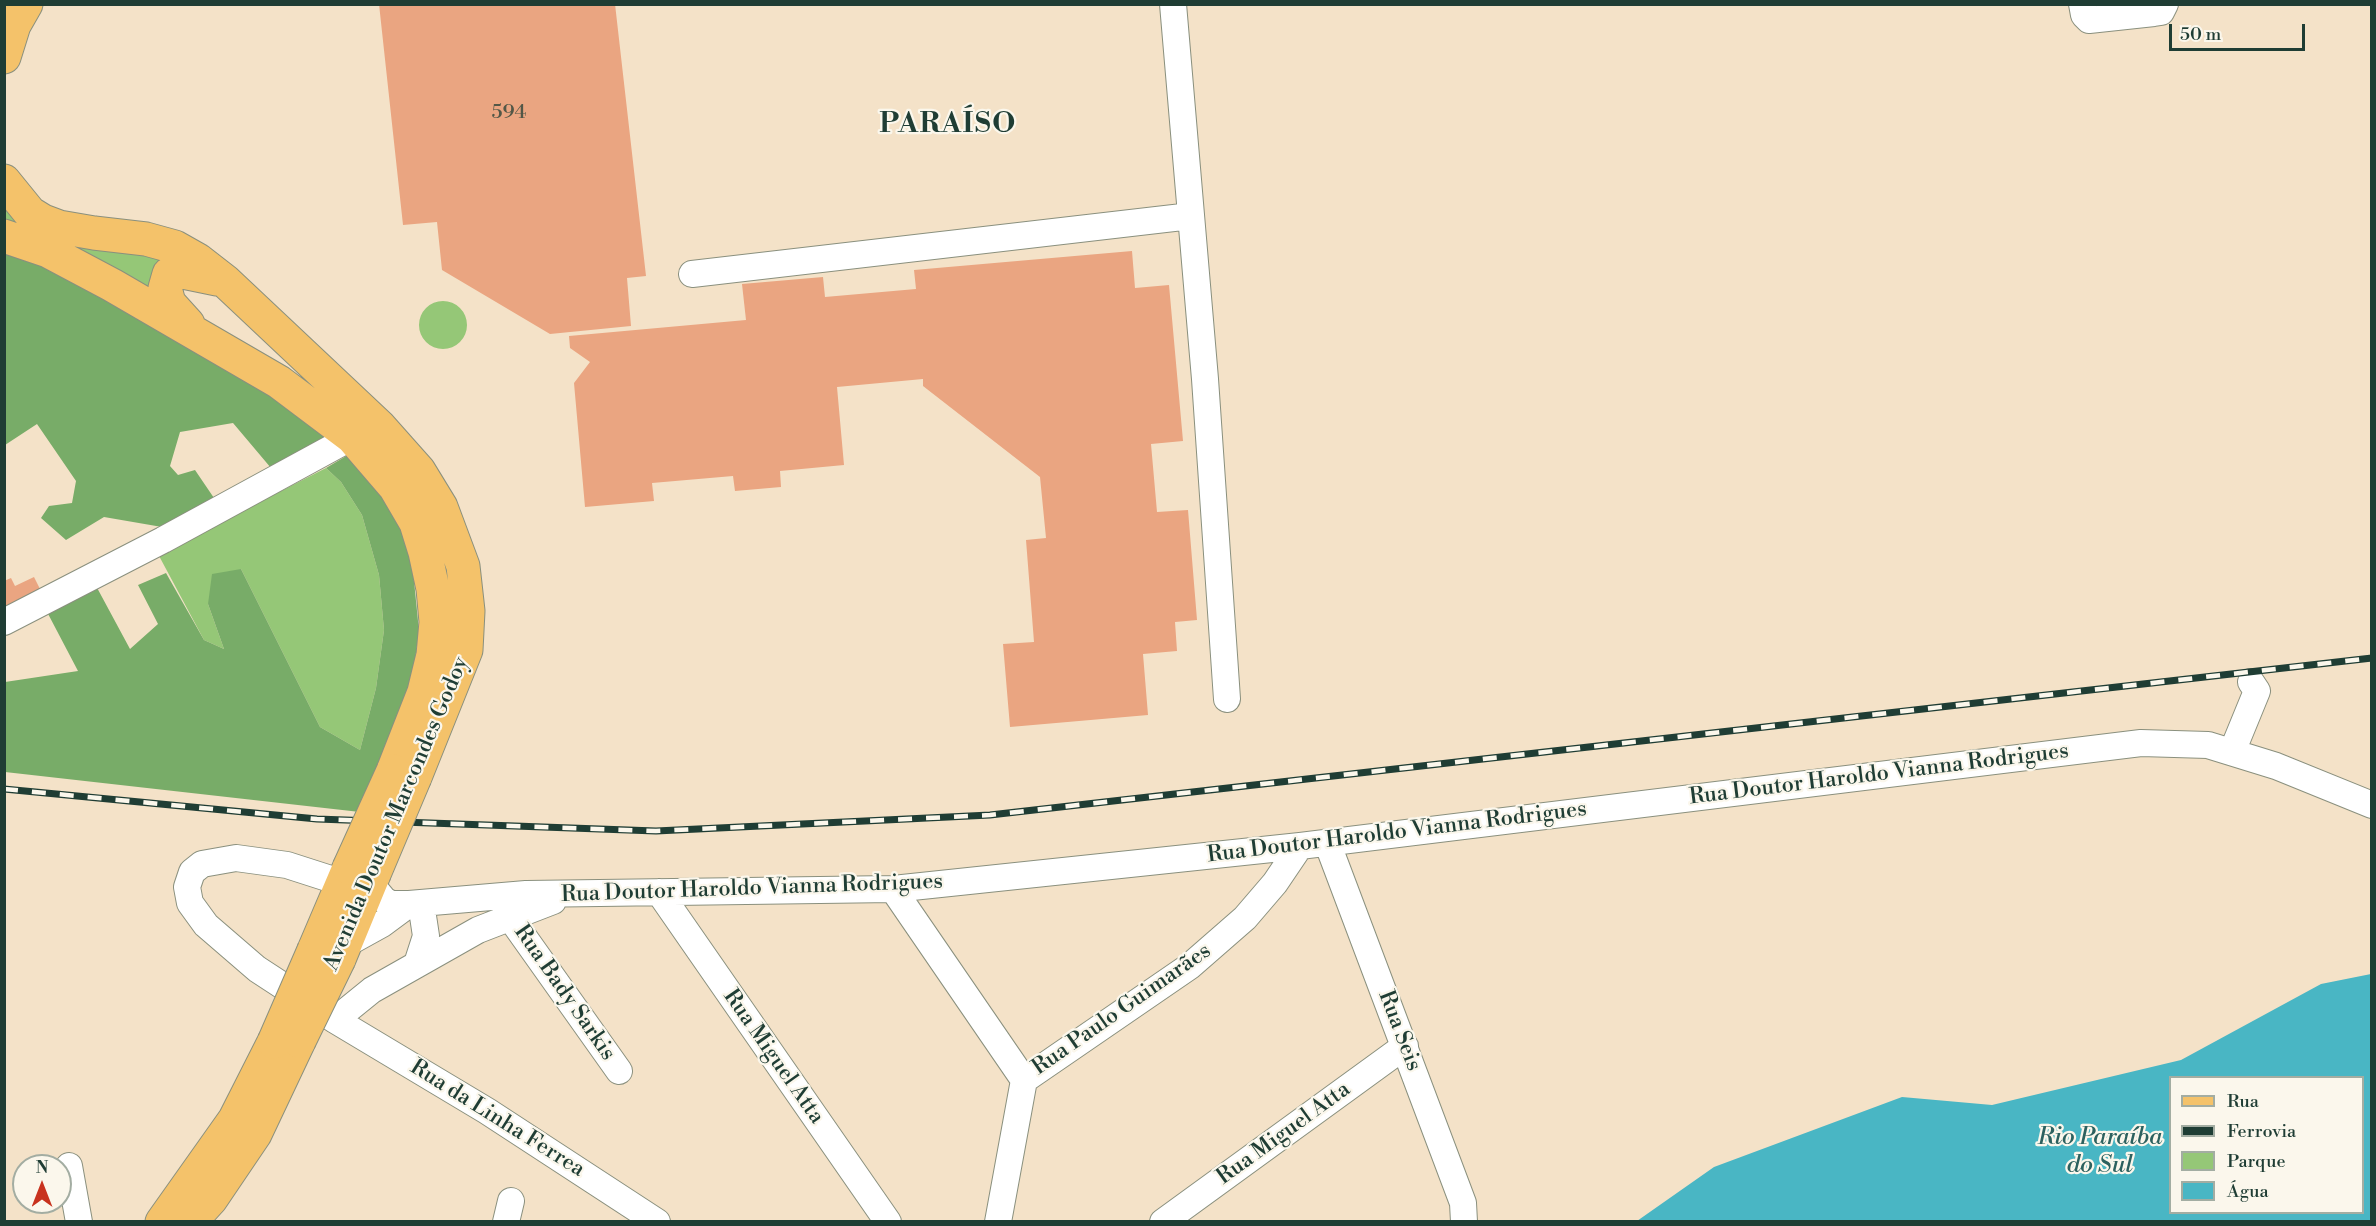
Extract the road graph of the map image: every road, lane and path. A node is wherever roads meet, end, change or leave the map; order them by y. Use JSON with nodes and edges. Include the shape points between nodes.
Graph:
{"nodes":[{"id":1,"x":26,"y":4,"type":"edge"},
{"id":2,"x":1173,"y":4,"type":"edge"},
{"id":3,"x":2082,"y":4,"type":"edge"},
{"id":4,"x":2165,"y":4,"type":"edge"},
{"id":5,"x":4,"y":57,"type":"edge"},
{"id":6,"x":4,"y":181,"type":"edge"},
{"id":7,"x":1191,"y":216,"type":"junction"},
{"id":8,"x":4,"y":236,"type":"edge"},
{"id":9,"x":692,"y":274,"type":"dead end"},
{"id":10,"x":225,"y":281,"type":"junction"},
{"id":11,"x":192,"y":329,"type":"junction"},
{"id":12,"x":352,"y":437,"type":"junction"},
{"id":13,"x":4,"y":622,"type":"edge"},
{"id":14,"x":2251,"y":682,"type":"dead end"},
{"id":15,"x":1227,"y":699,"type":"dead end"},
{"id":16,"x":2232,"y":752,"type":"junction"},
{"id":17,"x":404,"y":774,"type":"junction"},
{"id":18,"x":2372,"y":805,"type":"edge"},
{"id":19,"x":1327,"y":842,"type":"junction"},
{"id":20,"x":1300,"y":846,"type":"junction"},
{"id":21,"x":359,"y":877,"type":"junction"},
{"id":22,"x":893,"y":889,"type":"junction"},
{"id":23,"x":659,"y":892,"type":"junction"},
{"id":24,"x":570,"y":895,"type":"junction"},
{"id":25,"x":415,"y":904,"type":"junction"},
{"id":26,"x":509,"y":916,"type":"junction"},
{"id":27,"x":332,"y":951,"type":"junction"},
{"id":28,"x":417,"y":964,"type":"junction"},
{"id":29,"x":334,"y":1020,"type":"junction"},
{"id":30,"x":286,"y":1042,"type":"junction"},
{"id":31,"x":1405,"y":1046,"type":"junction"},
{"id":32,"x":619,"y":1071,"type":"dead end"},
{"id":33,"x":1024,"y":1080,"type":"junction"},
{"id":34,"x":72,"y":1182,"type":"edge"},
{"id":35,"x":79,"y":1221,"type":"edge"},
{"id":36,"x":162,"y":1221,"type":"edge"},
{"id":37,"x":190,"y":1221,"type":"edge"},
{"id":38,"x":657,"y":1221,"type":"edge"},
{"id":39,"x":888,"y":1221,"type":"edge"},
{"id":40,"x":998,"y":1221,"type":"edge"},
{"id":41,"x":1162,"y":1221,"type":"edge"},
{"id":42,"x":1464,"y":1221,"type":"edge"}],
"edges":[{"from":1,"to":5,"type":"main road","via":[[14,25]]},
{"from":2,"to":7,"type":"street"},
{"from":3,"to":4,"type":"street","via":[[2089,20],[2161,12]]},
{"from":6,"to":10,"type":"main road","name":"Avenida Doutor Marcondes Godoy","via":[[30,213],[42,220],[58,227],[146,239],[175,248]]},
{"from":7,"to":9,"type":"street"},
{"from":7,"to":15,"type":"street"},
{"from":8,"to":11,"type":"main road","name":"Avenida Doutor Marcondes Godoy","via":[[48,251]]},
{"from":10,"to":11,"type":"main road","via":[[183,272],[170,274],[165,288],[170,303]]},
{"from":10,"to":17,"type":"main road","name":"Avenida Doutor Marcondes Godoy","via":[[393,441],[419,471],[441,507],[463,566],[468,611],[466,650]]},
{"from":11,"to":12,"type":"main road","name":"Avenida Doutor Marcondes Godoy","via":[[279,382]]},
{"from":12,"to":13,"type":"street"},
{"from":12,"to":17,"type":"main road","name":"Avenida Doutor Marcondes Godoy","via":[[395,487],[416,523],[433,589],[433,655]]},
{"from":14,"to":16,"type":"street","via":[[2257,691]]},
{"from":16,"to":18,"type":"street","name":"Rua Doutor Haroldo Vianna Rodrigues"},
{"from":16,"to":19,"type":"street","name":"Rua Doutor Haroldo Vianna Rodrigues","via":[[2208,745],[2142,743]]},
{"from":17,"to":21,"type":"main road","name":"Avenida Doutor Marcondes Godoy","bridge":true},
{"from":19,"to":20,"type":"street","name":"Rua Doutor Haroldo Vianna Rodrigues"},
{"from":19,"to":31,"type":"street","name":"Rua Seis"},
{"from":20,"to":22,"type":"street","name":"Rua Doutor Haroldo Vianna Rodrigues"},
{"from":20,"to":33,"type":"street","name":"Rua Paulo Guimarães","via":[[1245,918],[1190,966]]},
{"from":21,"to":25,"type":"street","via":[[391,904]]},
{"from":21,"to":27,"type":"main road","name":"Avenida Doutor Marcondes Godoy"},
{"from":21,"to":29,"type":"street","name":"Rua da Linha Ferrea","via":[[236,858],[202,864],[192,872],[187,887],[190,903],[206,925],[257,969]]},
{"from":22,"to":23,"type":"street","name":"Rua Doutor Haroldo Vianna Rodrigues"},
{"from":22,"to":33,"type":"street","name":"Rua Paulo Guimarães"},
{"from":23,"to":24,"type":"street","name":"Rua Doutor Haroldo Vianna Rodrigues"},
{"from":23,"to":39,"type":"street","name":"Rua Miguel Atta"},
{"from":24,"to":25,"type":"street","name":"Rua Doutor Haroldo Vianna Rodrigues","via":[[526,894]]},
{"from":24,"to":26,"type":"street"},
{"from":25,"to":27,"type":"street"},
{"from":25,"to":28,"type":"street","via":[[426,936]]},
{"from":26,"to":28,"type":"street"},
{"from":26,"to":32,"type":"street","name":"Rua Bady Sarkis"},
{"from":27,"to":30,"type":"main road","name":"Avenida Doutor Marcondes Godoy","bridge":true},
{"from":28,"to":29,"type":"street","via":[[372,990]]},
{"from":29,"to":38,"type":"street","name":"Rua da Linha Ferrea","via":[[487,1111]]},
{"from":30,"to":36,"type":"main road","name":"Avenida Doutor Marcondes Godoy"},
{"from":30,"to":37,"type":"main road","name":"Avenida Doutor Marcondes Godoy","via":[[255,1134],[211,1199]]},
{"from":31,"to":41,"type":"street","name":"Rua Miguel Atta"},
{"from":31,"to":42,"type":"street","name":"Rua Seis","via":[[1462,1203]]},
{"from":33,"to":40,"type":"street"},
{"from":34,"to":35,"type":"street"}]}
